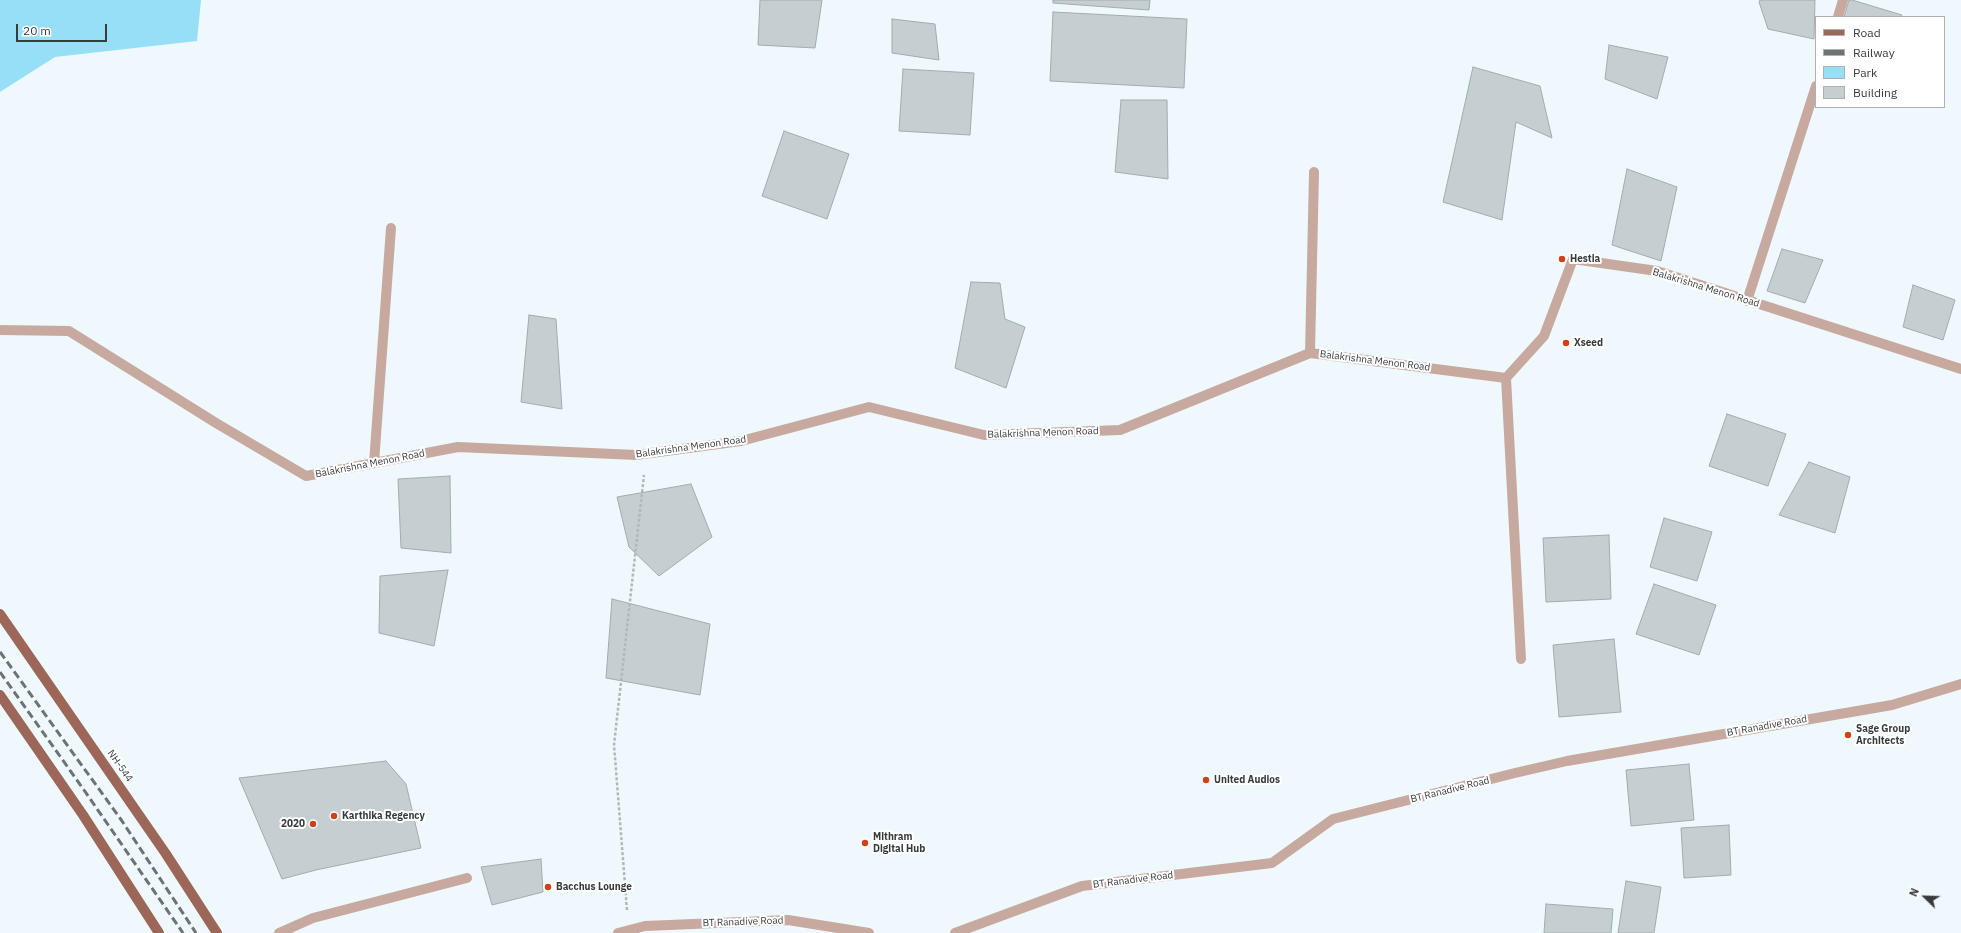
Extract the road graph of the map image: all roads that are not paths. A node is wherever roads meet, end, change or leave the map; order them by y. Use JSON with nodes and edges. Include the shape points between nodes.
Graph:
{"nodes":[{"id":1,"x":1843,"y":0,"type":"edge"},
{"id":2,"x":1838,"y":16,"type":"edge"},
{"id":3,"x":1815,"y":89,"type":"edge"},
{"id":4,"x":1314,"y":172,"type":"dead end"},
{"id":5,"x":391,"y":228,"type":"dead end"},
{"id":6,"x":1747,"y":301,"type":"junction"},
{"id":7,"x":0,"y":330,"type":"edge"},
{"id":8,"x":1310,"y":353,"type":"junction"},
{"id":9,"x":1961,"y":369,"type":"edge"},
{"id":10,"x":1506,"y":378,"type":"junction"},
{"id":11,"x":374,"y":464,"type":"junction"},
{"id":12,"x":0,"y":614,"type":"edge"},
{"id":13,"x":1521,"y":659,"type":"dead end"},
{"id":14,"x":1961,"y":684,"type":"edge"},
{"id":15,"x":0,"y":695,"type":"edge"},
{"id":16,"x":467,"y":878,"type":"dead end"},
{"id":17,"x":159,"y":933,"type":"edge"},
{"id":18,"x":217,"y":933,"type":"edge"},
{"id":19,"x":279,"y":933,"type":"edge"},
{"id":20,"x":618,"y":933,"type":"edge"},
{"id":21,"x":869,"y":933,"type":"edge"},
{"id":22,"x":955,"y":933,"type":"edge"}],
"edges":[{"from":1,"to":2,"type":"street"},
{"from":3,"to":6,"type":"street"},
{"from":4,"to":8,"type":"street"},
{"from":5,"to":11,"type":"street"},
{"from":6,"to":9,"type":"street","name":"Balakrishna Menon Road"},
{"from":6,"to":10,"type":"street","name":"Balakrishna Menon Road","via":[[1657,271],[1573,259],[1544,336]]},
{"from":7,"to":11,"type":"street","name":"Balakrishna Menon Road","via":[[69,331],[306,476]]},
{"from":8,"to":10,"type":"street","name":"Balakrishna Menon Road"},
{"from":8,"to":11,"type":"street","name":"Balakrishna Menon Road","via":[[1120,430],[984,435],[869,407],[740,442],[646,454],[458,447]]},
{"from":10,"to":13,"type":"street"},
{"from":12,"to":18,"type":"main road","name":"NH-544","via":[[162,848]]},
{"from":14,"to":22,"type":"street","name":"BT Ranadive Road","via":[[1892,705],[1575,760],[1515,773],[1333,819],[1272,863],[1082,886]]},
{"from":15,"to":17,"type":"main road","via":[[83,815]]},
{"from":16,"to":19,"type":"street","via":[[313,918]]},
{"from":20,"to":21,"type":"street","name":"BT Ranadive Road","via":[[645,926],[788,920]]}]}
